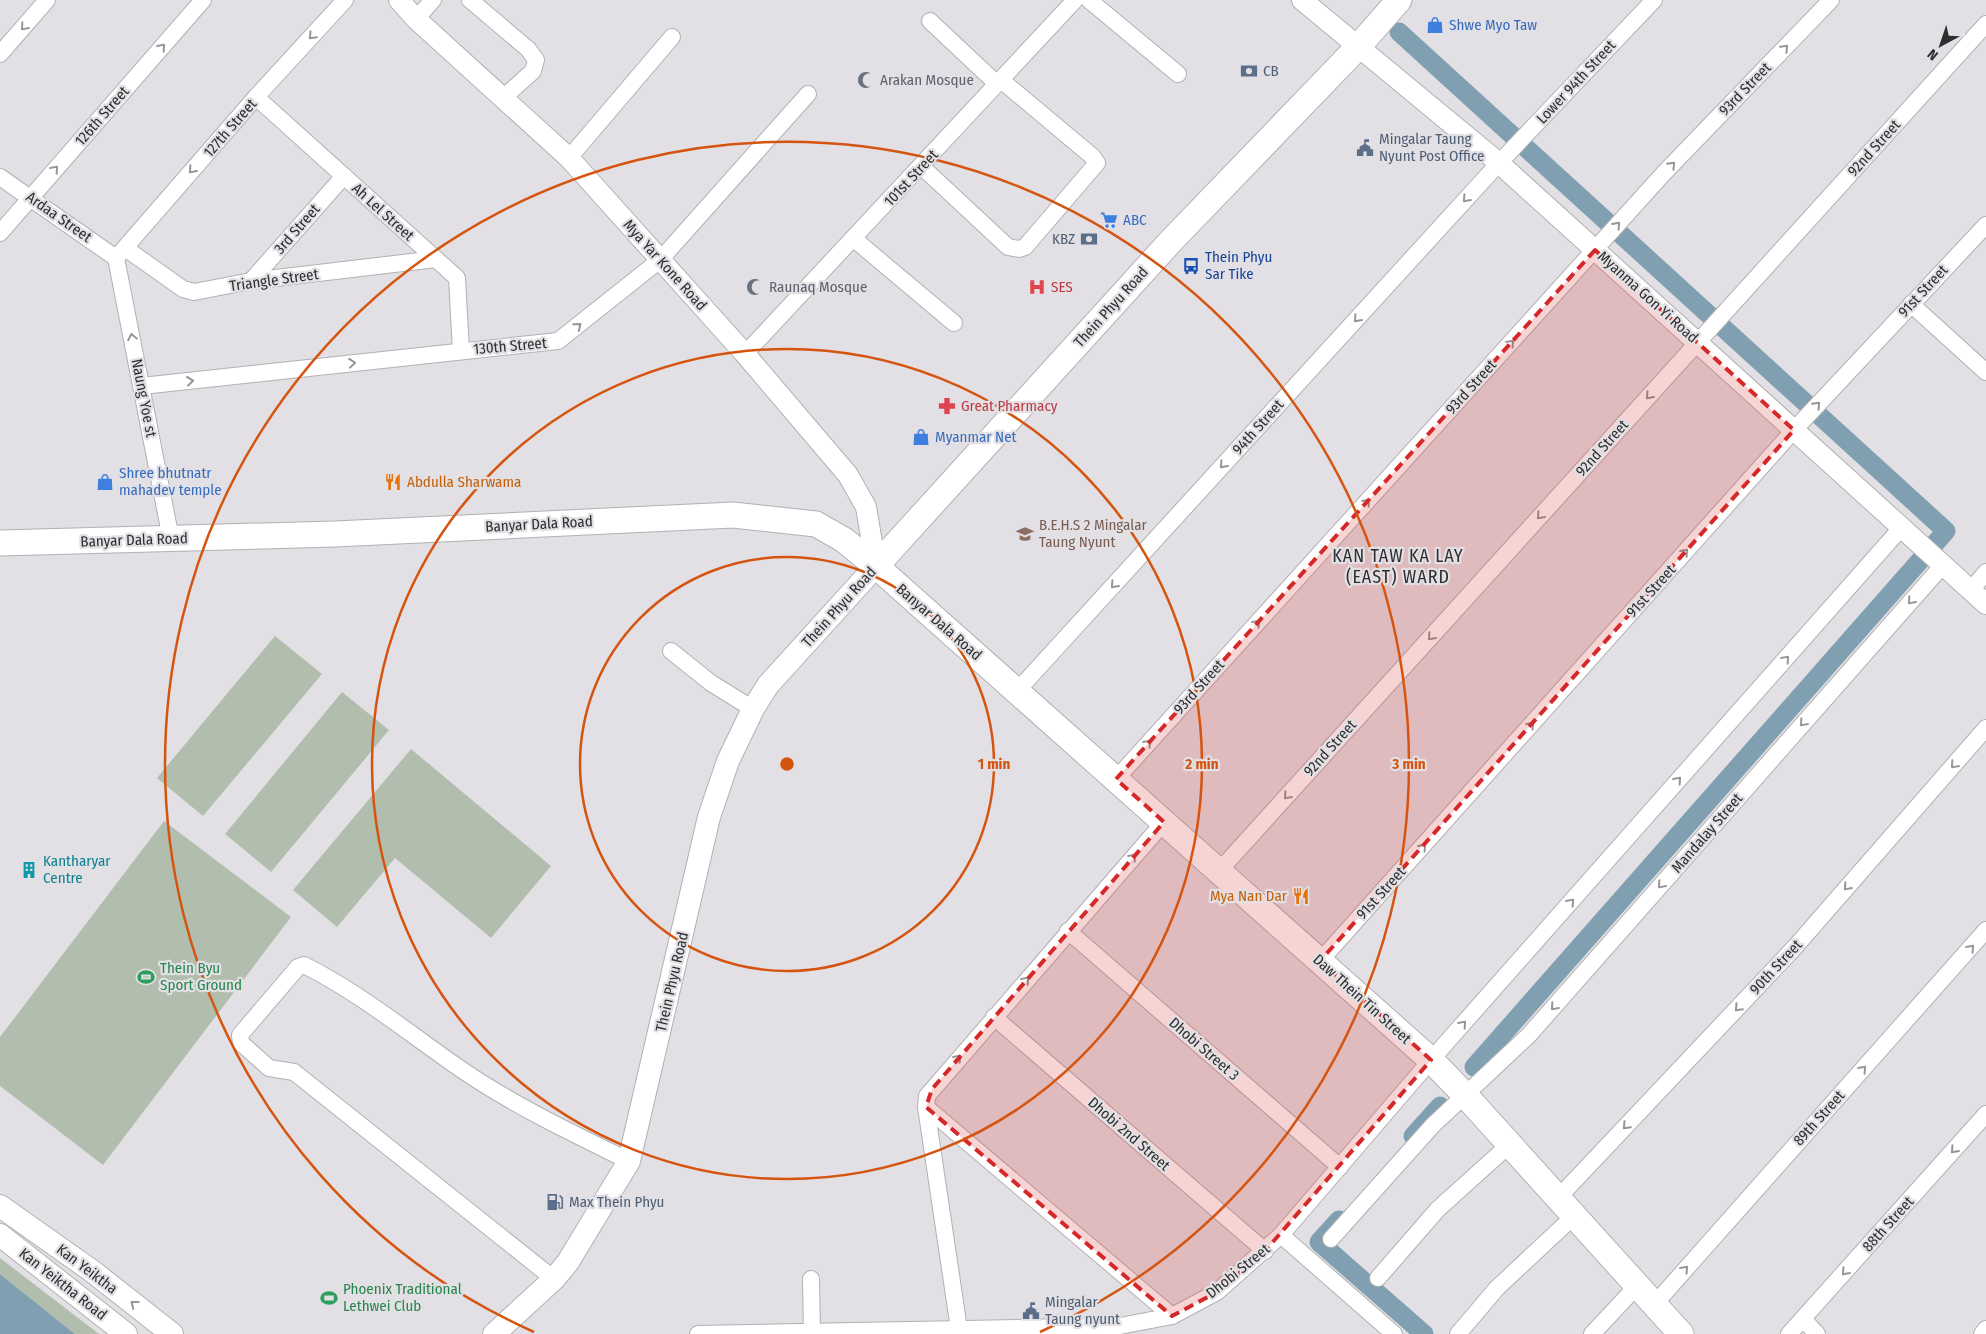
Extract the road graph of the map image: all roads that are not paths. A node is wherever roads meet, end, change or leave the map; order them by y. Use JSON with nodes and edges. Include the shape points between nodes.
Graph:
{"nodes":[{"id":1,"x":48,"y":0,"type":"edge"},
{"id":2,"x":203,"y":0,"type":"edge"},
{"id":3,"x":345,"y":0,"type":"edge"},
{"id":4,"x":399,"y":0,"type":"edge"},
{"id":5,"x":433,"y":0,"type":"edge"},
{"id":6,"x":470,"y":0,"type":"edge"},
{"id":7,"x":1075,"y":0,"type":"edge"},
{"id":8,"x":1089,"y":0,"type":"edge"},
{"id":9,"x":1302,"y":0,"type":"edge"},
{"id":10,"x":1399,"y":0,"type":"edge"},
{"id":11,"x":1654,"y":0,"type":"edge"},
{"id":12,"x":1831,"y":0,"type":"edge"},
{"id":13,"x":416,"y":19,"type":"junction"},
{"id":14,"x":930,"y":21,"type":"dead end"},
{"id":15,"x":1986,"y":24,"type":"edge"},
{"id":16,"x":672,"y":37,"type":"dead end"},
{"id":17,"x":1358,"y":47,"type":"junction"},
{"id":18,"x":0,"y":54,"type":"edge"},
{"id":19,"x":1178,"y":74,"type":"dead end"},
{"id":20,"x":999,"y":82,"type":"junction"},
{"id":21,"x":808,"y":94,"type":"dead end"},
{"id":22,"x":256,"y":97,"type":"junction"},
{"id":23,"x":504,"y":97,"type":"junction"},
{"id":24,"x":569,"y":158,"type":"junction"},
{"id":25,"x":1499,"y":163,"type":"junction"},
{"id":26,"x":921,"y":166,"type":"junction"},
{"id":27,"x":344,"y":176,"type":"junction"},
{"id":28,"x":0,"y":177,"type":"edge"},
{"id":29,"x":31,"y":197,"type":"junction"},
{"id":30,"x":1986,"y":225,"type":"edge"},
{"id":31,"x":0,"y":232,"type":"edge"},
{"id":32,"x":854,"y":239,"type":"junction"},
{"id":33,"x":1595,"y":250,"type":"junction"},
{"id":34,"x":120,"y":253,"type":"junction"},
{"id":35,"x":436,"y":259,"type":"junction"},
{"id":36,"x":660,"y":260,"type":"junction"},
{"id":37,"x":251,"y":281,"type":"junction"},
{"id":38,"x":1911,"y":304,"type":"junction"},
{"id":39,"x":954,"y":323,"type":"dead end"},
{"id":40,"x":1697,"y":342,"type":"junction"},
{"id":41,"x":462,"y":351,"type":"junction"},
{"id":42,"x":745,"y":354,"type":"junction"},
{"id":43,"x":1986,"y":372,"type":"edge"},
{"id":44,"x":142,"y":386,"type":"junction"},
{"id":45,"x":1794,"y":430,"type":"junction"},
{"id":46,"x":1902,"y":527,"type":"junction"},
{"id":47,"x":172,"y":539,"type":"junction"},
{"id":48,"x":0,"y":543,"type":"edge"},
{"id":49,"x":1943,"y":565,"type":"junction"},
{"id":50,"x":876,"y":566,"type":"junction"},
{"id":51,"x":1986,"y":572,"type":"edge"},
{"id":52,"x":1970,"y":590,"type":"junction"},
{"id":53,"x":1986,"y":604,"type":"edge"},
{"id":54,"x":671,"y":651,"type":"dead end"},
{"id":55,"x":1017,"y":691,"type":"junction"},
{"id":56,"x":753,"y":709,"type":"junction"},
{"id":57,"x":1986,"y":728,"type":"edge"},
{"id":58,"x":1116,"y":779,"type":"junction"},
{"id":59,"x":1164,"y":822,"type":"junction"},
{"id":60,"x":1219,"y":871,"type":"junction"},
{"id":61,"x":1986,"y":930,"type":"edge"},
{"id":62,"x":1068,"y":931,"type":"junction"},
{"id":63,"x":1320,"y":961,"type":"junction"},
{"id":64,"x":994,"y":1017,"type":"junction"},
{"id":65,"x":1431,"y":1060,"type":"junction"},
{"id":66,"x":1465,"y":1095,"type":"junction"},
{"id":67,"x":926,"y":1101,"type":"junction"},
{"id":68,"x":1986,"y":1114,"type":"edge"},
{"id":69,"x":1509,"y":1145,"type":"junction"},
{"id":70,"x":629,"y":1161,"type":"junction"},
{"id":71,"x":1340,"y":1167,"type":"junction"},
{"id":72,"x":1558,"y":1198,"type":"junction"},
{"id":73,"x":0,"y":1206,"type":"edge"},
{"id":74,"x":1573,"y":1217,"type":"junction"},
{"id":75,"x":0,"y":1235,"type":"edge"},
{"id":76,"x":1281,"y":1235,"type":"junction"},
{"id":77,"x":1331,"y":1238,"type":"dead end"},
{"id":78,"x":1265,"y":1251,"type":"junction"},
{"id":79,"x":1378,"y":1278,"type":"dead end"},
{"id":80,"x":554,"y":1279,"type":"junction"},
{"id":81,"x":812,"y":1279,"type":"dead end"},
{"id":82,"x":1636,"y":1287,"type":"junction"},
{"id":83,"x":1653,"y":1306,"type":"junction"},
{"id":84,"x":1172,"y":1316,"type":"junction"},
{"id":85,"x":1803,"y":1319,"type":"junction"},
{"id":86,"x":959,"y":1329,"type":"junction"},
{"id":87,"x":1135,"y":1329,"type":"edge"},
{"id":88,"x":1986,"y":1329,"type":"edge"},
{"id":89,"x":851,"y":1332,"type":"edge"},
{"id":90,"x":812,"y":1333,"type":"edge"},
{"id":91,"x":126,"y":1334,"type":"edge"},
{"id":92,"x":172,"y":1334,"type":"edge"},
{"id":93,"x":494,"y":1334,"type":"edge"},
{"id":94,"x":698,"y":1334,"type":"edge"},
{"id":95,"x":1394,"y":1334,"type":"edge"},
{"id":96,"x":1458,"y":1334,"type":"edge"},
{"id":97,"x":1592,"y":1334,"type":"edge"},
{"id":98,"x":1681,"y":1334,"type":"edge"},
{"id":99,"x":1789,"y":1334,"type":"edge"},
{"id":100,"x":1817,"y":1334,"type":"edge"},
{"id":101,"x":1982,"y":1334,"type":"edge"}],
"edges":[{"from":1,"to":18,"type":"street","one_way":true},
{"from":29,"to":2,"type":"street","name":"126th Street","one_way":true},
{"from":3,"to":22,"type":"street","name":"127th Street","one_way":true},
{"from":4,"to":13,"type":"street","name":"Mya Yar Kone Road"},
{"from":5,"to":13,"type":"street"},
{"from":6,"to":23,"type":"street","via":[[528,48],[536,60],[533,71]]},
{"from":7,"to":20,"type":"street","name":"101st Street"},
{"from":8,"to":19,"type":"street"},
{"from":9,"to":17,"type":"street","name":"Myanma Gon Yi Road"},
{"from":10,"to":17,"type":"main road","name":"Thein Phyu Road"},
{"from":11,"to":25,"type":"street","name":"Lower 94th Street"},
{"from":33,"to":12,"type":"street","name":"93rd Street","one_way":true},
{"from":13,"to":23,"type":"street","name":"Mya Yar Kone Road"},
{"from":14,"to":20,"type":"street"},
{"from":15,"to":40,"type":"street","name":"92nd Street"},
{"from":16,"to":24,"type":"street"},
{"from":17,"to":25,"type":"street","name":"Myanma Gon Yi Road"},
{"from":17,"to":50,"type":"main road","name":"Thein Phyu Road","via":[[1171,241]]},
{"from":20,"to":26,"type":"street","name":"101st Street"},
{"from":20,"to":26,"type":"street","via":[[1097,163],[1025,247],[1008,247]]},
{"from":21,"to":36,"type":"street","name":"130th Street"},
{"from":22,"to":27,"type":"street","name":"Ah Lel Street"},
{"from":22,"to":34,"type":"street","name":"127th Street","one_way":true},
{"from":23,"to":24,"type":"street","name":"Mya Yar Kone Road"},
{"from":24,"to":36,"type":"street","name":"Mya Yar Kone Road"},
{"from":25,"to":33,"type":"street","name":"Myanma Gon Yi Road"},
{"from":25,"to":55,"type":"street","name":"94th Street","one_way":true},
{"from":26,"to":32,"type":"street","name":"101st Street"},
{"from":27,"to":35,"type":"street","name":"Ah Lel Street"},
{"from":27,"to":37,"type":"street","name":"3rd Street"},
{"from":28,"to":29,"type":"street","name":"Ardaa Street"},
{"from":29,"to":31,"type":"street","name":"126th Street"},
{"from":29,"to":34,"type":"street","name":"Ardaa Street"},
{"from":30,"to":38,"type":"street","name":"91st Street"},
{"from":32,"to":39,"type":"street"},
{"from":32,"to":42,"type":"street","name":"101st Street"},
{"from":33,"to":40,"type":"street","name":"Myanma Gon Yi Road"},
{"from":58,"to":33,"type":"street","name":"93rd Street","one_way":true},
{"from":34,"to":37,"type":"street","name":"Triangle Street","via":[[194,292]]},
{"from":44,"to":34,"type":"street","name":"Naung Yoe st","one_way":true},
{"from":35,"to":37,"type":"street","name":"Triangle Street"},
{"from":35,"to":41,"type":"street","name":"Ah Lel Street","via":[[457,278]]},
{"from":41,"to":36,"type":"street","name":"130th Street","one_way":true,"via":[[558,342]]},
{"from":36,"to":42,"type":"street","name":"Mya Yar Kone Road"},
{"from":38,"to":43,"type":"street"},
{"from":45,"to":38,"type":"street","name":"91st Street","one_way":true},
{"from":40,"to":45,"type":"street","name":"Myanma Gon Yi Road"},
{"from":40,"to":60,"type":"street","name":"92nd Street","one_way":true},
{"from":44,"to":41,"type":"street","name":"130th Street","one_way":true},
{"from":42,"to":50,"type":"street","name":"Mya Yar Kone Road","via":[[848,475],[866,506]]},
{"from":44,"to":47,"type":"street","name":"Naung Yoe st"},
{"from":45,"to":46,"type":"street","name":"Myanma Gon Yi Road"},
{"from":63,"to":45,"type":"street","name":"91st Street","one_way":true},
{"from":46,"to":49,"type":"street","name":"Myanma Gon Yi Road"},
{"from":65,"to":46,"type":"street","one_way":true},
{"from":47,"to":48,"type":"main road","name":"Banyar Dala Road"},
{"from":47,"to":50,"type":"main road","name":"Banyar Dala Road","via":[[733,515],[816,524],[844,540]]},
{"from":49,"to":52,"type":"street","name":"Myanma Gon Yi Road"},
{"from":49,"to":66,"type":"street","name":"Mandalay Street","one_way":true,"via":[[1529,1035]]},
{"from":50,"to":55,"type":"main road","name":"Banyar Dala Road"},
{"from":50,"to":56,"type":"main road","name":"Thein Phyu Road","via":[[768,685]]},
{"from":51,"to":52,"type":"street"},
{"from":52,"to":53,"type":"street","name":"Myanma Gon Yi Road"},
{"from":54,"to":56,"type":"street","via":[[711,683]]},
{"from":55,"to":58,"type":"main road","name":"Daw Thein Tin Street"},
{"from":56,"to":70,"type":"main road","name":"Thein Phyu Road","via":[[728,761],[709,817]]},
{"from":57,"to":72,"type":"street","name":"90th Street","one_way":true,"via":[[1795,947]]},
{"from":58,"to":59,"type":"main road","name":"Daw Thein Tin Street"},
{"from":59,"to":60,"type":"main road","name":"Daw Thein Tin Street"},
{"from":62,"to":59,"type":"street","one_way":true},
{"from":60,"to":63,"type":"main road","name":"Daw Thein Tin Street"},
{"from":83,"to":61,"type":"street","name":"89th Street","one_way":true},
{"from":64,"to":62,"type":"street","one_way":true},
{"from":62,"to":71,"type":"street","name":"Dhobi Street 3"},
{"from":63,"to":65,"type":"main road","name":"Daw Thein Tin Street"},
{"from":67,"to":64,"type":"street","one_way":true},
{"from":64,"to":78,"type":"street","name":"Dhobi 2nd Street"},
{"from":65,"to":66,"type":"main road","name":"Daw Thein Tin Street"},
{"from":65,"to":71,"type":"street","name":"Dhobi Street"},
{"from":66,"to":69,"type":"main road","name":"Daw Thein Tin Street"},
{"from":66,"to":77,"type":"street","name":"Mandalay Street","via":[[1433,1125]]},
{"from":67,"to":84,"type":"street"},
{"from":67,"to":86,"type":"street"},
{"from":68,"to":85,"type":"street","name":"88th Street","one_way":true},
{"from":69,"to":72,"type":"main road","name":"Daw Thein Tin Street"},
{"from":69,"to":79,"type":"street","via":[[1438,1209]]},
{"from":70,"to":80,"type":"main road","name":"Thein Phyu Road","via":[[568,1262]]},
{"from":70,"to":80,"type":"street","via":[[541,1118],[467,1073],[334,980],[304,964],[240,1035],[241,1043],[269,1068],[294,1072]]},
{"from":71,"to":76,"type":"street","name":"Dhobi Street"},
{"from":72,"to":74,"type":"main road","name":"Daw Thein Tin Street"},
{"from":92,"to":73,"type":"main road","name":"Kan Yeiktha","one_way":true,"via":[[92,1271]]},
{"from":74,"to":82,"type":"main road","name":"Daw Thein Tin Street"},
{"from":74,"to":96,"type":"street","via":[[1497,1288]]},
{"from":75,"to":91,"type":"main road","name":"Kan Yeiktha Road"},
{"from":76,"to":78,"type":"street","name":"Dhobi Street"},
{"from":76,"to":95,"type":"street"},
{"from":78,"to":84,"type":"street","name":"Dhobi Street","via":[[1217,1292]]},
{"from":80,"to":93,"type":"main road","name":"Thein Phyu Road"},
{"from":81,"to":90,"type":"street"},
{"from":82,"to":83,"type":"main road","name":"Daw Thein Tin Street"},
{"from":82,"to":97,"type":"street"},
{"from":83,"to":98,"type":"main road","name":"Daw Thein Tin Street"},
{"from":84,"to":87,"type":"street","name":"Dhobi Street"},
{"from":85,"to":99,"type":"street","name":"88th Street"},
{"from":85,"to":100,"type":"street"},
{"from":86,"to":87,"type":"street","name":"Dhobi Street","via":[[1120,1326]]},
{"from":86,"to":89,"type":"street","name":"Dhobi Street"},
{"from":88,"to":101,"type":"street"},
{"from":89,"to":90,"type":"street","name":"Dhobi Street"},
{"from":90,"to":94,"type":"street","name":"Dhobi Street"}]}
